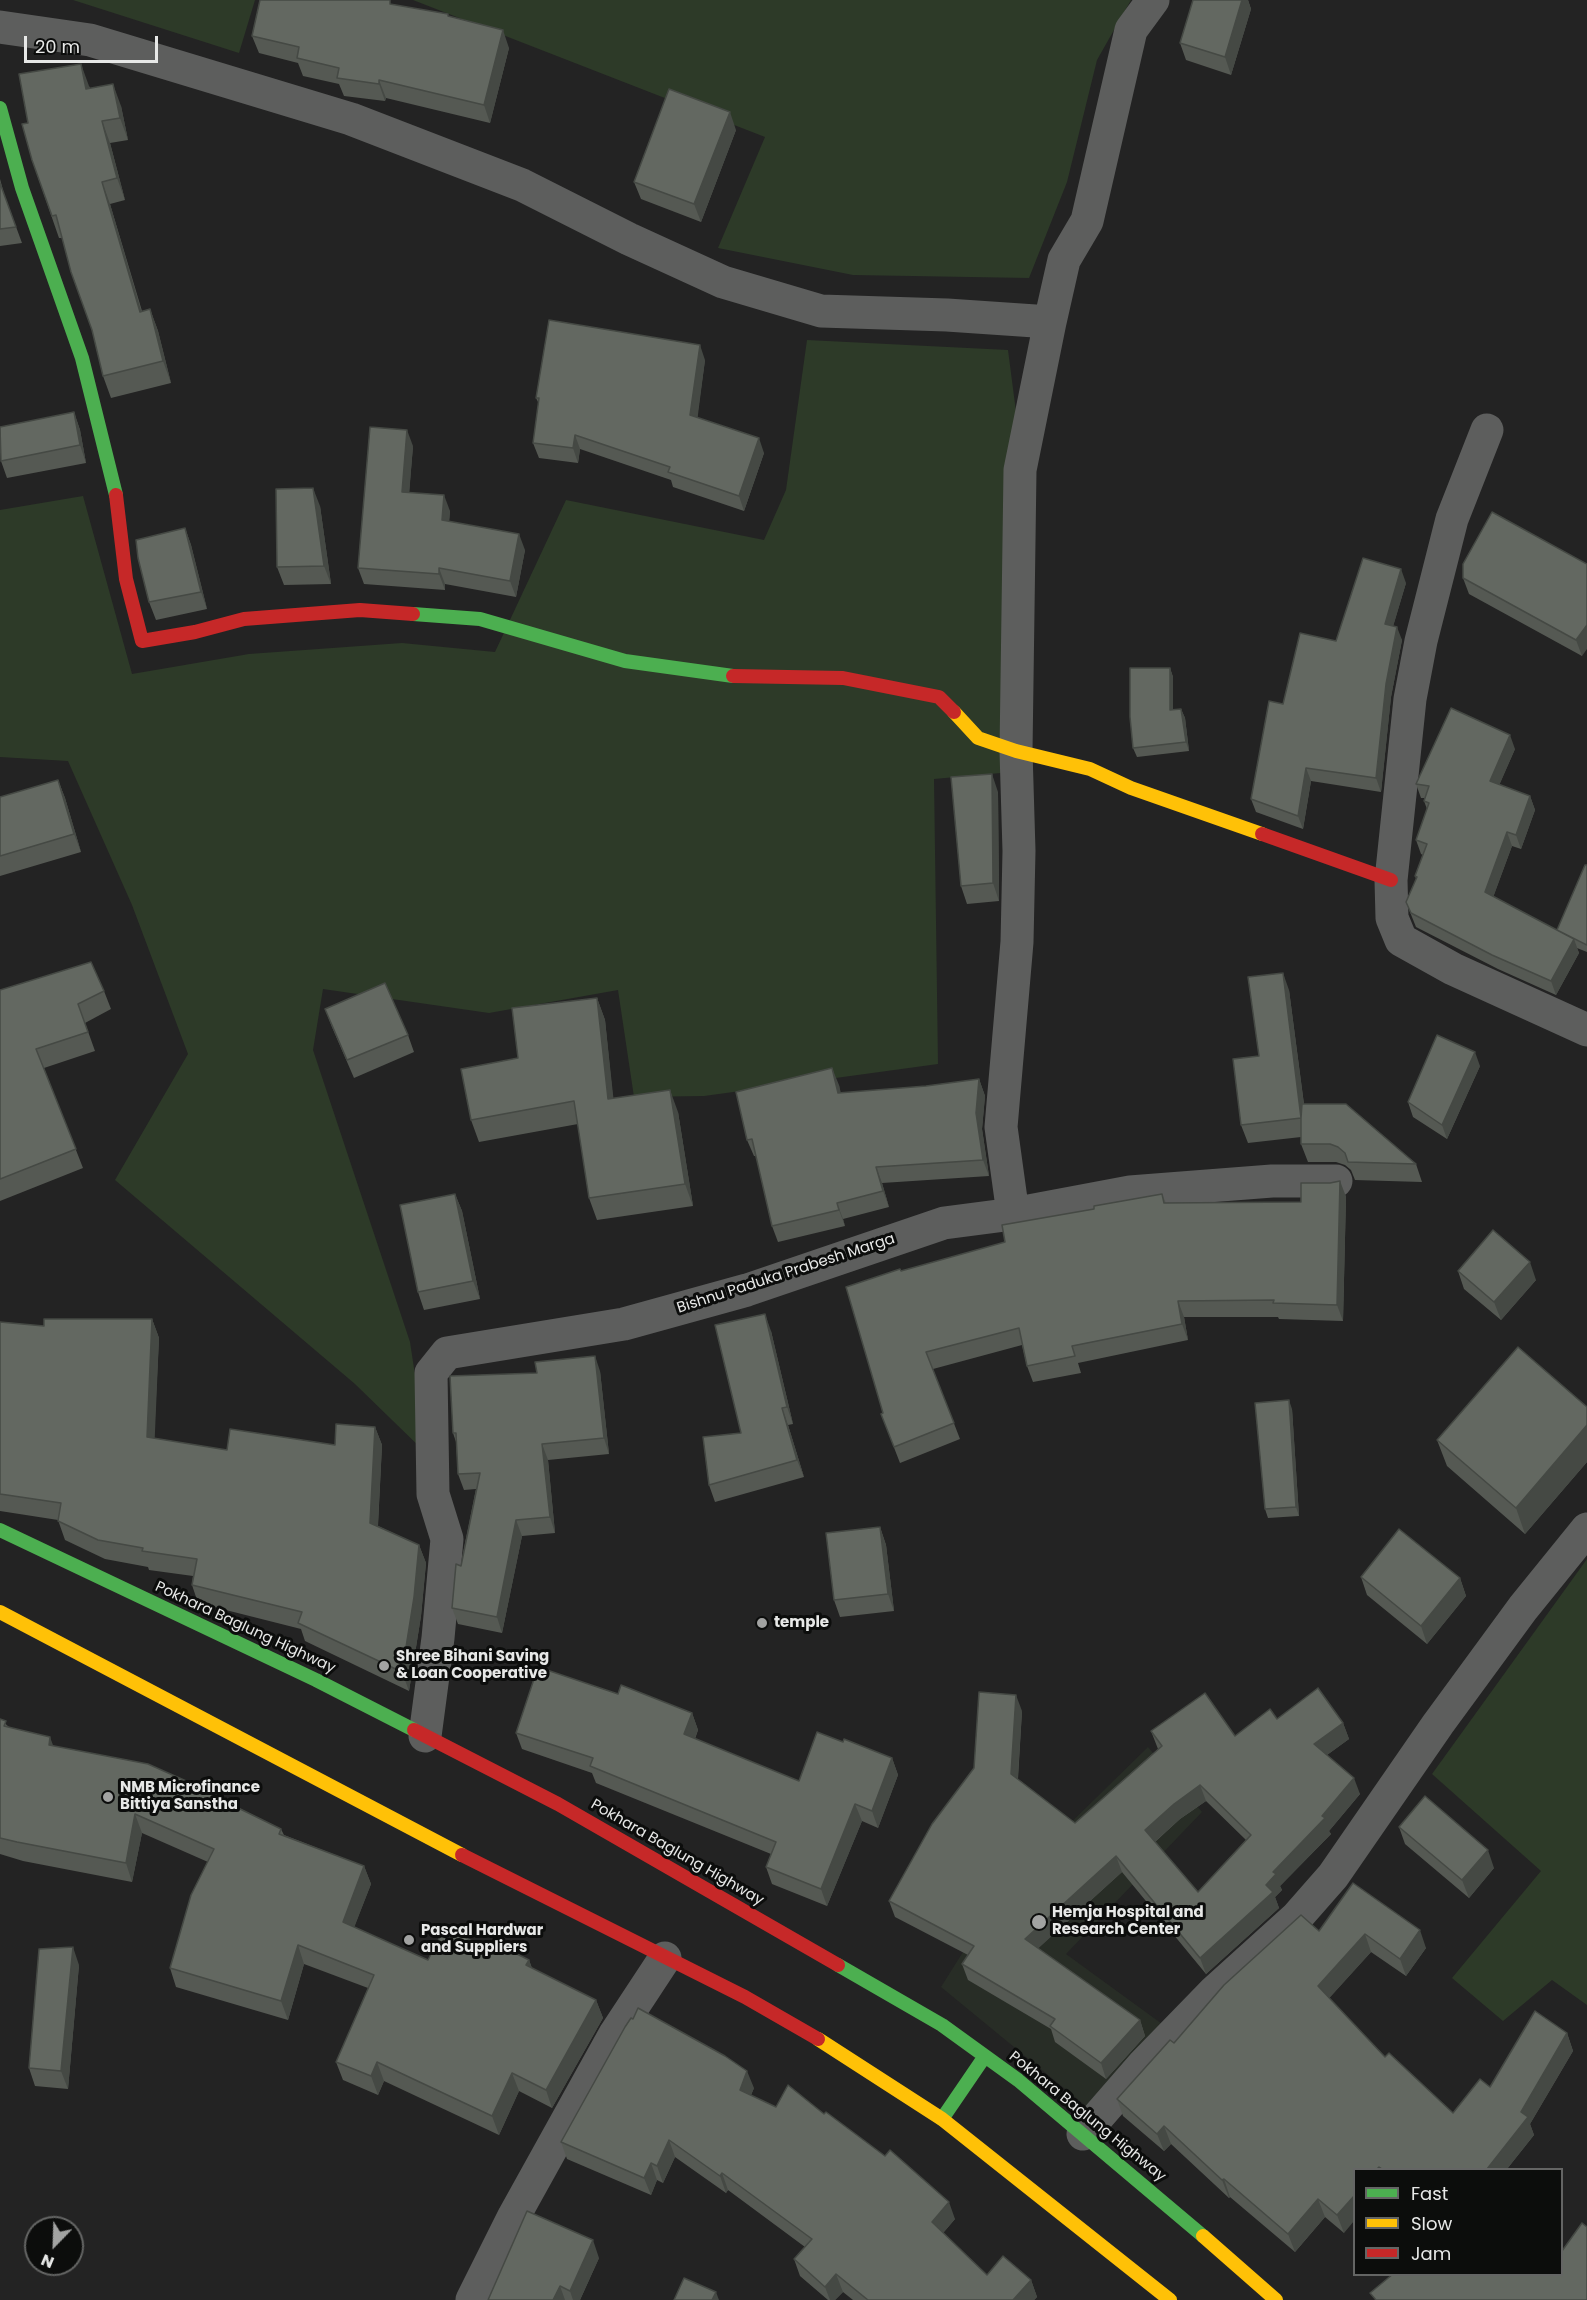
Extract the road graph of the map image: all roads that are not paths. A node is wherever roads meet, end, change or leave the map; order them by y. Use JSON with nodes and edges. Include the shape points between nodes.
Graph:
{"nodes":[{"id":1,"x":1153,"y":0,"type":"edge"},
{"id":2,"x":0,"y":27,"type":"edge"},
{"id":3,"x":0,"y":108,"type":"edge"},
{"id":4,"x":1050,"y":322,"type":"junction"},
{"id":5,"x":1487,"y":430,"type":"dead end"},
{"id":6,"x":1016,"y":751,"type":"junction"},
{"id":7,"x":1391,"y":880,"type":"junction"},
{"id":8,"x":1587,"y":1030,"type":"edge"},
{"id":9,"x":1336,"y":1180,"type":"edge"},
{"id":10,"x":1013,"y":1214,"type":"junction"},
{"id":11,"x":1587,"y":1529,"type":"edge"},
{"id":12,"x":0,"y":1530,"type":"edge"},
{"id":13,"x":0,"y":1612,"type":"edge"},
{"id":14,"x":425,"y":1736,"type":"junction"},
{"id":15,"x":665,"y":1958,"type":"junction"},
{"id":16,"x":985,"y":2056,"type":"junction"},
{"id":17,"x":942,"y":2118,"type":"junction"},
{"id":18,"x":1083,"y":2134,"type":"junction"},
{"id":19,"x":472,"y":2300,"type":"edge"},
{"id":20,"x":1170,"y":2300,"type":"edge"},
{"id":21,"x":1276,"y":2300,"type":"edge"}],
"edges":[{"from":1,"to":4,"type":"street","via":[[1131,30],[1087,221],[1064,260]]},
{"from":2,"to":4,"type":"street","via":[[90,40],[351,119],[522,185],[723,282],[821,311]]},
{"from":3,"to":6,"type":"main road","via":[[22,188],[82,358],[118,502],[126,579],[142,641],[244,619],[360,610],[480,619],[625,661],[742,677],[843,678],[939,698],[978,738]]},
{"from":4,"to":6,"type":"street","via":[[1020,470]]},
{"from":5,"to":7,"type":"street","via":[[1452,519],[1423,631],[1410,699]]},
{"from":6,"to":7,"type":"main road","via":[[1090,769],[1131,788]]},
{"from":6,"to":10,"type":"street","via":[[1017,942],[1001,1127]]},
{"from":7,"to":8,"type":"street","via":[[1392,918],[1401,940],[1453,969]]},
{"from":9,"to":10,"type":"street","name":"Bishnu Paduka Prabesh Marga","via":[[1130,1192]]},
{"from":10,"to":14,"type":"street","name":"Bishnu Paduka Prabesh Marga","via":[[944,1223],[747,1290],[624,1324],[447,1353],[431,1373],[433,1494],[447,1539]]},
{"from":11,"to":18,"type":"street","via":[[1445,1714],[1333,1876],[1297,1917],[1214,1992],[1143,2065]]},
{"from":12,"to":14,"type":"main road","name":"Pokhara Baglung Highway"},
{"from":13,"to":15,"type":"main road","via":[[297,1770]]},
{"from":14,"to":16,"type":"main road","name":"Pokhara Baglung Highway","via":[[558,1804],[942,2025]]},
{"from":15,"to":17,"type":"main road","via":[[746,1997]]},
{"from":15,"to":19,"type":"street","via":[[615,2034]]},
{"from":16,"to":17,"type":"main road"},
{"from":16,"to":18,"type":"main road","name":"Pokhara Baglung Highway"},
{"from":17,"to":20,"type":"main road"},
{"from":18,"to":21,"type":"main road","name":"Pokhara Baglung Highway"}]}
